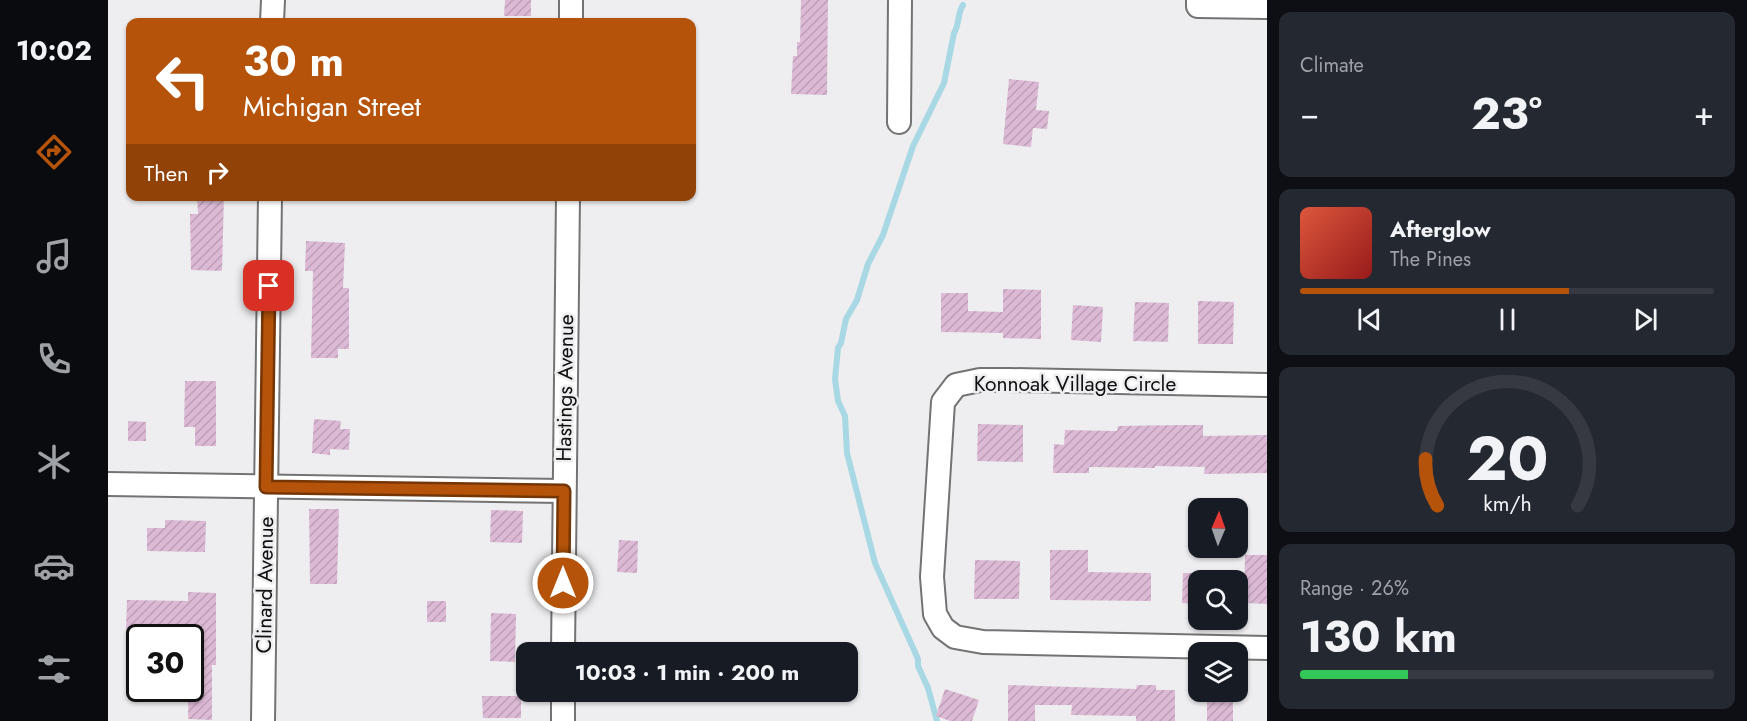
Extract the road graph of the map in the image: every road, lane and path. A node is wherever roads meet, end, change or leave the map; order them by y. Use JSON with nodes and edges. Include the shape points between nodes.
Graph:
{"nodes":[{"id":1,"x":273,"y":0,"type":"edge"},
{"id":2,"x":571,"y":0,"type":"edge"},
{"id":3,"x":900,"y":0,"type":"edge"},
{"id":4,"x":1198,"y":3,"type":"edge"},
{"id":5,"x":1267,"y":7,"type":"edge"},
{"id":6,"x":272,"y":18,"type":"edge"},
{"id":7,"x":571,"y":18,"type":"edge"},
{"id":8,"x":899,"y":122,"type":"dead end"},
{"id":9,"x":270,"y":201,"type":"edge"},
{"id":10,"x":568,"y":201,"type":"edge"},
{"id":11,"x":1267,"y":385,"type":"edge"},
{"id":12,"x":108,"y":484,"type":"edge"},
{"id":13,"x":266,"y":487,"type":"junction"},
{"id":14,"x":564,"y":491,"type":"junction"},
{"id":15,"x":563,"y":642,"type":"edge"},
{"id":16,"x":1267,"y":648,"type":"edge"},
{"id":17,"x":563,"y":702,"type":"edge"},
{"id":18,"x":263,"y":721,"type":"edge"},
{"id":19,"x":563,"y":721,"type":"edge"}],
"edges":[{"from":1,"to":6,"type":"street"},
{"from":2,"to":7,"type":"street"},
{"from":3,"to":8,"type":"street"},
{"from":4,"to":5,"type":"street"},
{"from":9,"to":13,"type":"street","name":"Clinard Avenue"},
{"from":10,"to":14,"type":"street","name":"Hastings Avenue"},
{"from":11,"to":16,"type":"street","name":"Konnoak Village Circle","via":[[980,380],[956,385],[943,402],[932,578],[935,614],[943,628],[955,637],[983,642]]},
{"from":12,"to":13,"type":"street"},
{"from":13,"to":14,"type":"street"},
{"from":13,"to":18,"type":"street","name":"Clinard Avenue"},
{"from":14,"to":15,"type":"street","name":"Hastings Avenue"},
{"from":17,"to":19,"type":"street"}]}
